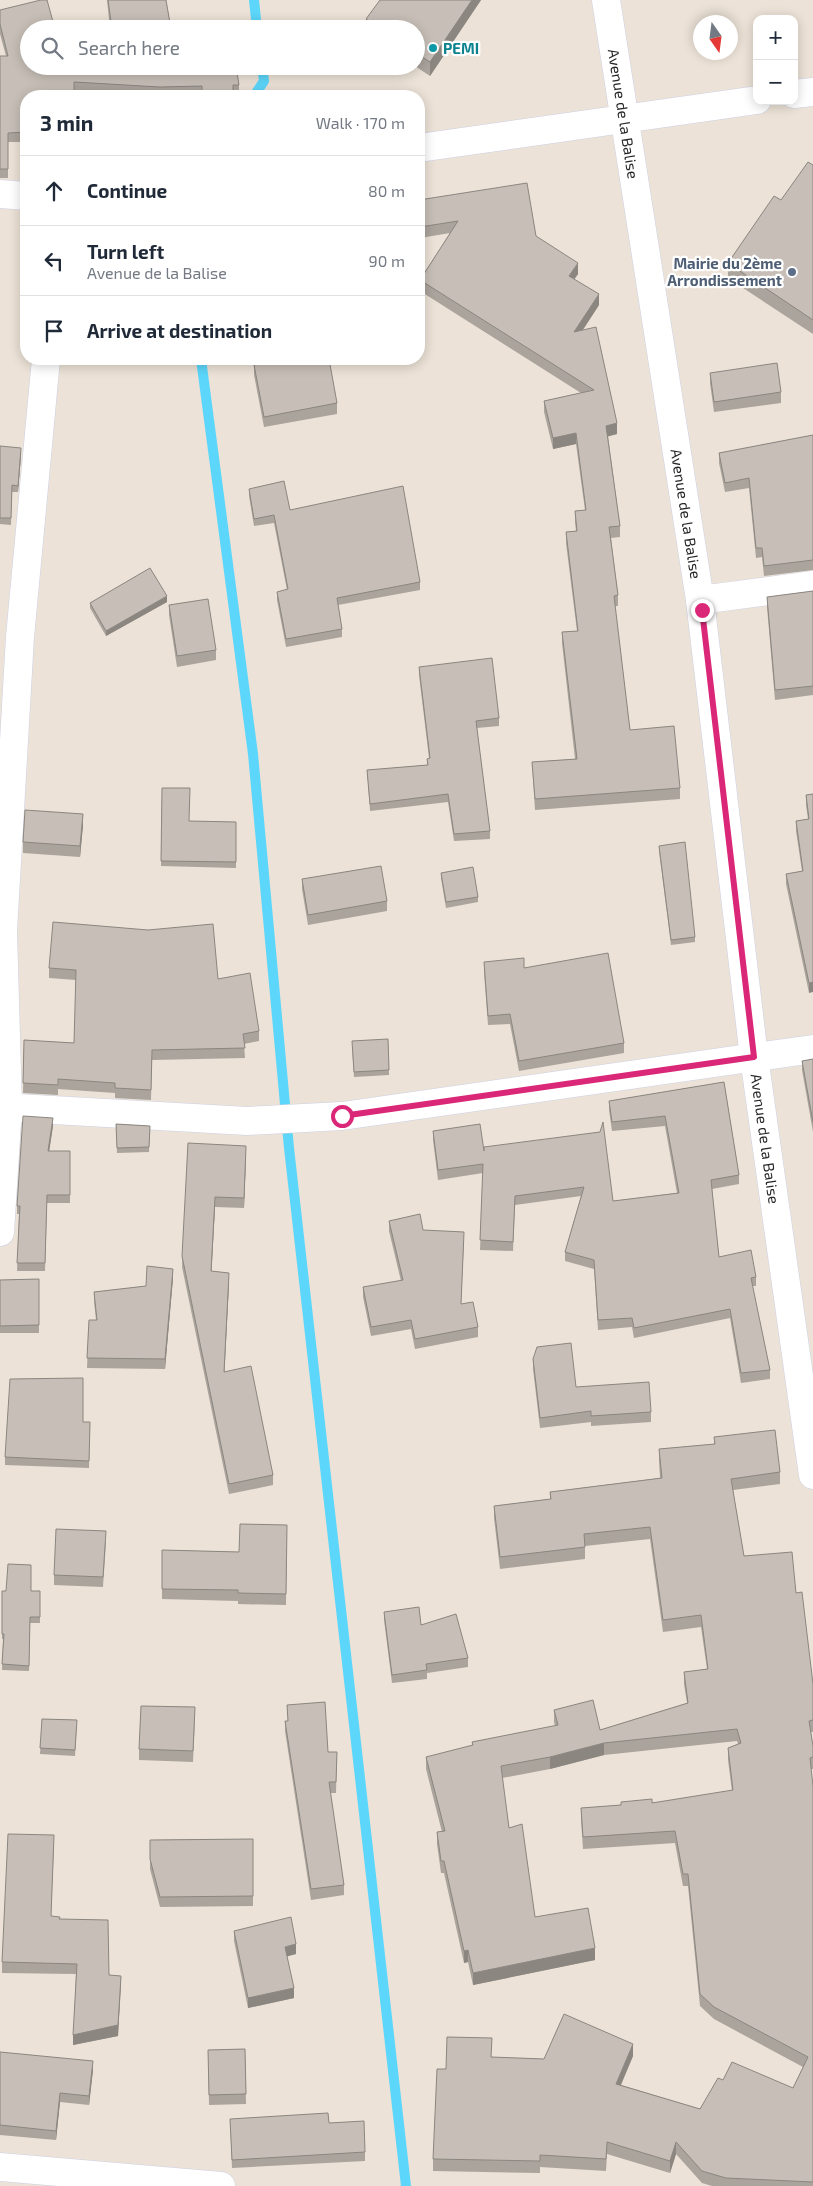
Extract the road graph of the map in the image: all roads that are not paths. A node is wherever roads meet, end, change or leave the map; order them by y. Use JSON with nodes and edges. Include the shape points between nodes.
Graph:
{"nodes":[{"id":1,"x":606,"y":0,"type":"edge"},
{"id":2,"x":813,"y":92,"type":"edge"},
{"id":3,"x":798,"y":94,"type":"edge"},
{"id":4,"x":753,"y":101,"type":"edge"},
{"id":5,"x":625,"y":120,"type":"junction"},
{"id":6,"x":425,"y":147,"type":"edge"},
{"id":7,"x":0,"y":194,"type":"edge"},
{"id":8,"x":20,"y":196,"type":"edge"},
{"id":9,"x":45,"y":365,"type":"edge"},
{"id":10,"x":813,"y":585,"type":"edge"},
{"id":11,"x":700,"y":600,"type":"junction"},
{"id":12,"x":813,"y":1049,"type":"edge"},
{"id":13,"x":754,"y":1057,"type":"junction"},
{"id":14,"x":4,"y":1107,"type":"edge"},
{"id":15,"x":0,"y":1232,"type":"edge"},
{"id":16,"x":813,"y":1475,"type":"edge"},
{"id":17,"x":0,"y":2167,"type":"edge"},
{"id":18,"x":221,"y":2186,"type":"edge"}],
"edges":[{"from":1,"to":5,"type":"street","name":"Avenue de la Balise"},
{"from":2,"to":3,"type":"street"},
{"from":4,"to":5,"type":"street"},
{"from":5,"to":6,"type":"street"},
{"from":5,"to":11,"type":"street","name":"Avenue de la Balise"},
{"from":7,"to":8,"type":"street"},
{"from":9,"to":14,"type":"street","via":[[20,637],[3,931]]},
{"from":10,"to":11,"type":"street"},
{"from":11,"to":13,"type":"street","name":"Avenue de la Balise"},
{"from":12,"to":13,"type":"street"},
{"from":13,"to":14,"type":"street","via":[[342,1116],[246,1121]]},
{"from":13,"to":16,"type":"street","name":"Avenue de la Balise"},
{"from":14,"to":15,"type":"street"},
{"from":17,"to":18,"type":"street"}]}
